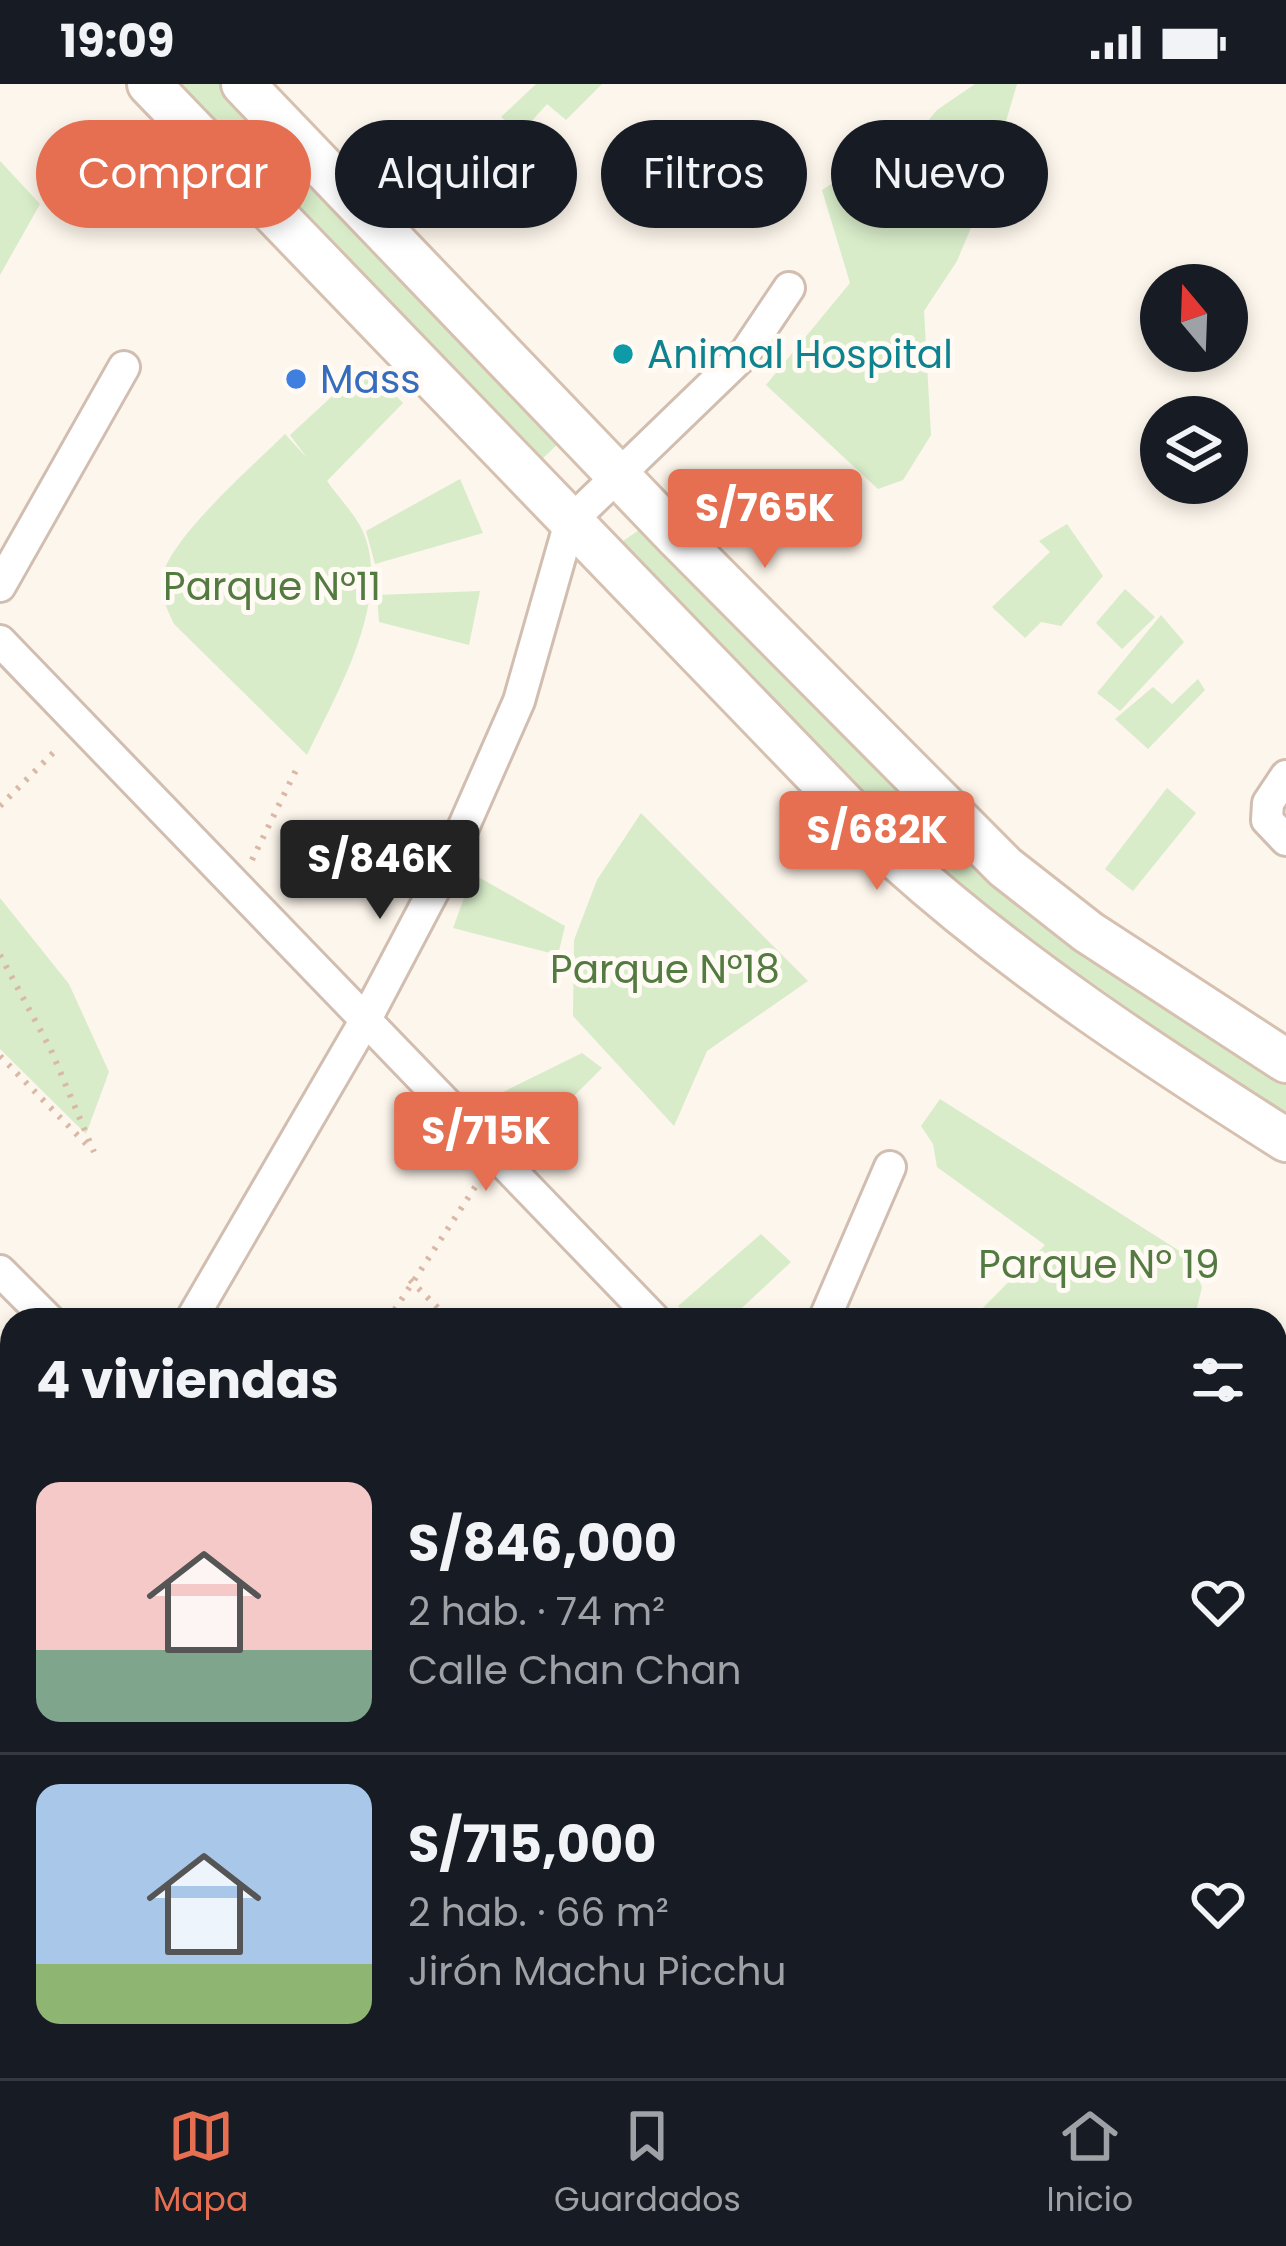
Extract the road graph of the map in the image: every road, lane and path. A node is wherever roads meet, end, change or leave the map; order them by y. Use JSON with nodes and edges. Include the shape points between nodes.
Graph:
{"nodes":[{"id":1,"x":148,"y":84,"type":"edge"},
{"id":2,"x":243,"y":84,"type":"edge"},
{"id":3,"x":789,"y":288,"type":"dead end"},
{"id":4,"x":124,"y":367,"type":"dead end"},
{"id":5,"x":621,"y":478,"type":"junction"},
{"id":6,"x":570,"y":522,"type":"junction"},
{"id":7,"x":0,"y":586,"type":"edge"},
{"id":8,"x":0,"y":641,"type":"edge"},
{"id":9,"x":59,"y":747,"type":"dead end"},
{"id":10,"x":298,"y":766,"type":"dead end"},
{"id":11,"x":1286,"y":776,"type":"edge"},
{"id":12,"x":0,"y":806,"type":"edge"},
{"id":13,"x":1286,"y":840,"type":"edge"},
{"id":14,"x":238,"y":890,"type":"junction"},
{"id":15,"x":0,"y":955,"type":"edge"},
{"id":16,"x":365,"y":1021,"type":"junction"},
{"id":17,"x":0,"y":1057,"type":"edge"},
{"id":18,"x":1286,"y":1061,"type":"edge"},
{"id":19,"x":1286,"y":1140,"type":"edge"},
{"id":20,"x":498,"y":1159,"type":"junction"},
{"id":21,"x":890,"y":1167,"type":"dead end"},
{"id":22,"x":1,"y":1274,"type":"edge"},
{"id":23,"x":410,"y":1280,"type":"junction"},
{"id":24,"x":37,"y":1308,"type":"edge"},
{"id":25,"x":198,"y":1308,"type":"edge"},
{"id":26,"x":395,"y":1308,"type":"edge"},
{"id":27,"x":438,"y":1308,"type":"edge"},
{"id":28,"x":643,"y":1308,"type":"edge"},
{"id":29,"x":829,"y":1308,"type":"edge"}],
"edges":[{"from":1,"to":6,"type":"main road"},
{"from":2,"to":5,"type":"main road"},
{"from":3,"to":5,"type":"street","via":[[746,352]]},
{"from":4,"to":7,"type":"street"},
{"from":5,"to":6,"type":"street"},
{"from":5,"to":18,"type":"main road","via":[[1005,867],[1088,932]]},
{"from":6,"to":16,"type":"street","via":[[519,701],[446,869]]},
{"from":6,"to":19,"type":"main road","via":[[966,922],[1092,1017]]},
{"from":8,"to":14,"type":"street"},
{"from":9,"to":12,"type":"path"},
{"from":10,"to":14,"type":"path"},
{"from":11,"to":13,"type":"street","via":[[1267,820]]},
{"from":14,"to":16,"type":"street"},
{"from":15,"to":17,"type":"path","via":[[94,1151]]},
{"from":16,"to":20,"type":"street"},
{"from":16,"to":25,"type":"street"},
{"from":20,"to":23,"type":"path"},
{"from":20,"to":28,"type":"street"},
{"from":21,"to":29,"type":"street"},
{"from":22,"to":24,"type":"street"},
{"from":23,"to":26,"type":"path"},
{"from":23,"to":27,"type":"path"}]}
